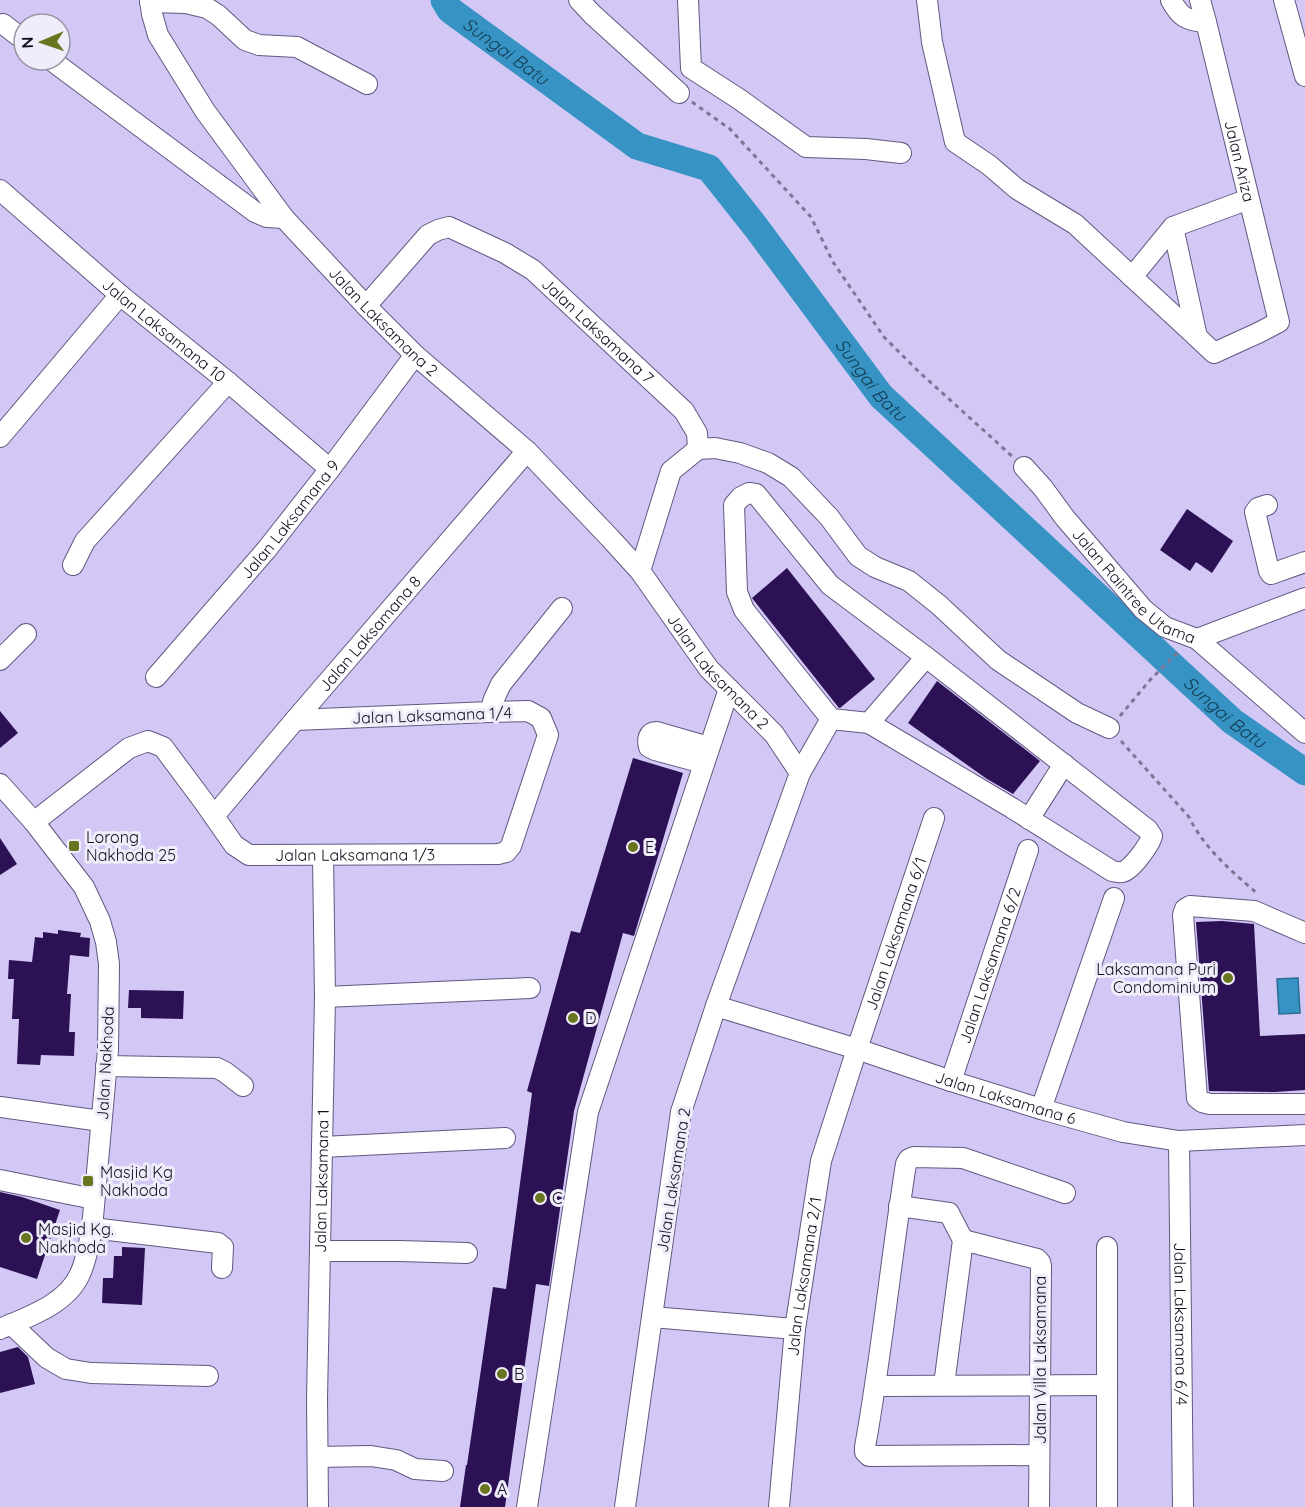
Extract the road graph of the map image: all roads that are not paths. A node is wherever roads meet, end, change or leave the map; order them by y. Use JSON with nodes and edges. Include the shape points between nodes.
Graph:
{"nodes":[{"id":1,"x":579,"y":0,"type":"edge"},
{"id":2,"x":688,"y":0,"type":"edge"},
{"id":3,"x":927,"y":0,"type":"edge"},
{"id":4,"x":1171,"y":0,"type":"edge"},
{"id":5,"x":1200,"y":0,"type":"edge"},
{"id":6,"x":1284,"y":0,"type":"edge"},
{"id":7,"x":150,"y":1,"type":"edge"},
{"id":8,"x":1206,"y":22,"type":"junction"},
{"id":9,"x":3,"y":24,"type":"dead end"},
{"id":10,"x":12,"y":31,"type":"edge"},
{"id":11,"x":67,"y":72,"type":"edge"},
{"id":12,"x":1305,"y":76,"type":"edge"},
{"id":13,"x":367,"y":84,"type":"dead end"},
{"id":14,"x":679,"y":93,"type":"road end"},
{"id":15,"x":901,"y":153,"type":"dead end"},
{"id":16,"x":1249,"y":199,"type":"junction"},
{"id":17,"x":4,"y":201,"type":"edge"},
{"id":18,"x":284,"y":218,"type":"junction"},
{"id":19,"x":1173,"y":227,"type":"junction"},
{"id":20,"x":1132,"y":277,"type":"junction"},
{"id":21,"x":120,"y":295,"type":"junction"},
{"id":22,"x":366,"y":306,"type":"junction"},
{"id":23,"x":1197,"y":337,"type":"junction"},
{"id":24,"x":415,"y":356,"type":"junction"},
{"id":25,"x":228,"y":382,"type":"junction"},
{"id":26,"x":0,"y":437,"type":"edge"},
{"id":27,"x":698,"y":449,"type":"junction"},
{"id":28,"x":527,"y":451,"type":"junction"},
{"id":29,"x":1024,"y":467,"type":"road end"},
{"id":30,"x":330,"y":469,"type":"junction"},
{"id":31,"x":1267,"y":505,"type":"dead end"},
{"id":32,"x":1305,"y":562,"type":"edge"},
{"id":33,"x":73,"y":565,"type":"dead end"},
{"id":34,"x":640,"y":571,"type":"junction"},
{"id":35,"x":1305,"y":598,"type":"edge"},
{"id":36,"x":562,"y":608,"type":"dead end"},
{"id":37,"x":26,"y":634,"type":"dead end"},
{"id":38,"x":1188,"y":644,"type":"junction"},
{"id":39,"x":926,"y":657,"type":"junction"},
{"id":40,"x":0,"y":660,"type":"edge"},
{"id":41,"x":156,"y":677,"type":"dead end"},
{"id":42,"x":729,"y":689,"type":"junction"},
{"id":43,"x":490,"y":712,"type":"junction"},
{"id":44,"x":831,"y":719,"type":"junction"},
{"id":45,"x":294,"y":720,"type":"junction"},
{"id":46,"x":869,"y":723,"type":"junction"},
{"id":47,"x":1109,"y":728,"type":"road end"},
{"id":48,"x":1305,"y":733,"type":"edge"},
{"id":49,"x":1064,"y":764,"type":"junction"},
{"id":50,"x":800,"y":773,"type":"junction"},
{"id":51,"x":0,"y":784,"type":"edge"},
{"id":52,"x":214,"y":816,"type":"junction"},
{"id":53,"x":934,"y":818,"type":"dead end"},
{"id":54,"x":1029,"y":819,"type":"junction"},
{"id":55,"x":34,"y":822,"type":"junction"},
{"id":56,"x":511,"y":846,"type":"joint"},
{"id":57,"x":1028,"y":850,"type":"dead end"},
{"id":58,"x":323,"y":855,"type":"junction"},
{"id":59,"x":1114,"y":898,"type":"dead end"},
{"id":60,"x":1305,"y":933,"type":"edge"},
{"id":61,"x":530,"y":988,"type":"dead end"},
{"id":62,"x":325,"y":997,"type":"junction"},
{"id":63,"x":716,"y":1006,"type":"junction"},
{"id":64,"x":856,"y":1049,"type":"junction"},
{"id":65,"x":106,"y":1066,"type":"junction"},
{"id":66,"x":951,"y":1082,"type":"junction"},
{"id":67,"x":243,"y":1086,"type":"dead end"},
{"id":68,"x":1305,"y":1104,"type":"edge"},
{"id":69,"x":0,"y":1107,"type":"edge"},
{"id":70,"x":1041,"y":1109,"type":"junction"},
{"id":71,"x":102,"y":1121,"type":"junction"},
{"id":72,"x":1305,"y":1135,"type":"edge"},
{"id":73,"x":505,"y":1138,"type":"dead end"},
{"id":74,"x":1179,"y":1141,"type":"junction"},
{"id":75,"x":322,"y":1147,"type":"junction"},
{"id":76,"x":0,"y":1180,"type":"edge"},
{"id":77,"x":1065,"y":1193,"type":"dead end"},
{"id":78,"x":94,"y":1198,"type":"junction"},
{"id":79,"x":899,"y":1206,"type":"junction"},
{"id":80,"x":92,"y":1228,"type":"junction"},
{"id":81,"x":963,"y":1240,"type":"junction"},
{"id":82,"x":1107,"y":1248,"type":"dead end"},
{"id":83,"x":320,"y":1251,"type":"junction"},
{"id":84,"x":467,"y":1253,"type":"dead end"},
{"id":85,"x":222,"y":1268,"type":"dead end"},
{"id":86,"x":652,"y":1317,"type":"junction"},
{"id":87,"x":5,"y":1326,"type":"edge"},
{"id":88,"x":795,"y":1329,"type":"junction"},
{"id":89,"x":208,"y":1376,"type":"dead end"},
{"id":90,"x":944,"y":1385,"type":"junction"},
{"id":91,"x":1040,"y":1385,"type":"junction"},
{"id":92,"x":1107,"y":1385,"type":"junction"},
{"id":93,"x":876,"y":1386,"type":"junction"},
{"id":94,"x":1040,"y":1455,"type":"junction"},
{"id":95,"x":318,"y":1457,"type":"junction"},
{"id":96,"x":443,"y":1471,"type":"dead end"},
{"id":97,"x":318,"y":1507,"type":"edge"},
{"id":98,"x":527,"y":1507,"type":"edge"},
{"id":99,"x":625,"y":1507,"type":"edge"},
{"id":100,"x":779,"y":1507,"type":"edge"},
{"id":101,"x":1040,"y":1507,"type":"edge"},
{"id":102,"x":1107,"y":1507,"type":"edge"},
{"id":103,"x":1183,"y":1507,"type":"edge"}],
"edges":[{"from":1,"to":14,"type":"street"},
{"from":2,"to":15,"type":"street","via":[[692,68],[806,147]]},
{"from":3,"to":20,"type":"street","via":[[932,42],[955,142],[1017,189],[1074,224]]},
{"from":4,"to":8,"type":"street","via":[[1178,12],[1191,21]]},
{"from":5,"to":8,"type":"street","name":"Jalan Ariza"},
{"from":6,"to":12,"type":"street"},
{"from":7,"to":13,"type":"street","via":[[207,8],[244,40],[297,47]]},
{"from":7,"to":18,"type":"street","name":"Jalan Laksamana 2","via":[[158,35],[193,92]]},
{"from":8,"to":16,"type":"street","name":"Jalan Ariza"},
{"from":9,"to":10,"type":"street"},
{"from":11,"to":18,"type":"street","via":[[255,212]]},
{"from":16,"to":19,"type":"street"},
{"from":16,"to":23,"type":"street","name":"Jalan Ariza","via":[[1279,322],[1214,353]]},
{"from":17,"to":21,"type":"street","name":"Jalan Laksamana 10"},
{"from":18,"to":22,"type":"street","name":"Jalan Laksamana 2"},
{"from":19,"to":20,"type":"street"},
{"from":19,"to":23,"type":"street"},
{"from":20,"to":23,"type":"street"},
{"from":21,"to":25,"type":"street","name":"Jalan Laksamana 10"},
{"from":21,"to":26,"type":"street"},
{"from":22,"to":24,"type":"street","name":"Jalan Laksamana 2"},
{"from":22,"to":27,"type":"street","name":"Jalan Laksamana 7","via":[[428,235],[449,227],[533,270],[684,411],[697,433]]},
{"from":24,"to":28,"type":"street","name":"Jalan Laksamana 2"},
{"from":24,"to":30,"type":"street","name":"Jalan Laksamana 9"},
{"from":25,"to":30,"type":"street","name":"Jalan Laksamana 10"},
{"from":25,"to":33,"type":"street","via":[[85,541]]},
{"from":27,"to":34,"type":"street","via":[[670,471]]},
{"from":27,"to":47,"type":"street","via":[[740,453],[791,477],[829,517],[858,556],[909,581],[998,660],[1077,713]]},
{"from":28,"to":34,"type":"street","name":"Jalan Laksamana 2"},
{"from":28,"to":45,"type":"street","name":"Jalan Laksamana 8"},
{"from":29,"to":38,"type":"street","name":"Jalan Raintree Utama","via":[[1143,609]]},
{"from":30,"to":41,"type":"street","name":"Jalan Laksamana 9","via":[[267,549]]},
{"from":31,"to":32,"type":"street","via":[[1255,512],[1269,571],[1271,574]]},
{"from":34,"to":42,"type":"street","name":"Jalan Laksamana 2","via":[[709,669]]},
{"from":35,"to":38,"type":"street","name":"Jalan Raintree Utama"},
{"from":36,"to":43,"type":"street","via":[[501,684]]},
{"from":37,"to":40,"type":"street"},
{"from":38,"to":48,"type":"street"},
{"from":39,"to":44,"type":"street","via":[[830,585],[756,494],[741,497],[735,505],[739,600]]},
{"from":39,"to":46,"type":"street"},
{"from":39,"to":49,"type":"street"},
{"from":42,"to":50,"type":"street","name":"Jalan Laksamana 2","via":[[774,734]]},
{"from":42,"to":98,"type":"street","via":[[588,1112]]},
{"from":43,"to":45,"type":"street","name":"Jalan Laksamana 1/4"},
{"from":43,"to":56,"type":"street","name":"Jalan Laksamana 1/4","via":[[528,711],[541,718],[549,735]]},
{"from":44,"to":46,"type":"street"},
{"from":44,"to":50,"type":"street"},
{"from":45,"to":52,"type":"street","name":"Jalan Laksamana 8"},
{"from":46,"to":54,"type":"street"},
{"from":49,"to":54,"type":"street"},
{"from":49,"to":54,"type":"street","via":[[1148,830],[1151,842],[1122,873],[1112,871]]},
{"from":50,"to":63,"type":"street","name":"Jalan Laksamana 2"},
{"from":51,"to":55,"type":"street","name":"Jalan Nakhoda"},
{"from":52,"to":55,"type":"street","via":[[163,747],[148,741],[129,748]]},
{"from":52,"to":58,"type":"street","name":"Jalan Laksamana 1/3","via":[[234,845],[249,855]]},
{"from":53,"to":64,"type":"street","name":"Jalan Laksamana 6/1"},
{"from":55,"to":65,"type":"street","name":"Jalan Nakhoda","via":[[84,887],[100,921],[109,964]]},
{"from":56,"to":58,"type":"street","name":"Jalan Laksamana 1/3","via":[[498,854]]},
{"from":57,"to":66,"type":"street","name":"Jalan Laksamana 6/2"},
{"from":58,"to":62,"type":"street","name":"Jalan Laksamana 1"},
{"from":59,"to":70,"type":"street"},
{"from":60,"to":68,"type":"street","via":[[1254,912],[1190,906],[1182,915],[1197,1098],[1210,1104]]},
{"from":61,"to":62,"type":"street"},
{"from":62,"to":75,"type":"street","name":"Jalan Laksamana 1"},
{"from":63,"to":64,"type":"street","name":"Jalan Laksamana 6"},
{"from":63,"to":86,"type":"street","name":"Jalan Laksamana 2","via":[[681,1112]]},
{"from":64,"to":66,"type":"street","name":"Jalan Laksamana 6"},
{"from":64,"to":88,"type":"street","name":"Jalan Laksamana 2/1","via":[[821,1161]]},
{"from":65,"to":67,"type":"street","via":[[217,1068]]},
{"from":65,"to":71,"type":"street","name":"Jalan Nakhoda"},
{"from":66,"to":70,"type":"street","name":"Jalan Laksamana 6"},
{"from":69,"to":71,"type":"street"},
{"from":70,"to":74,"type":"street","name":"Jalan Laksamana 6","via":[[1123,1132]]},
{"from":71,"to":78,"type":"street","name":"Jalan Nakhoda"},
{"from":72,"to":74,"type":"street","name":"Jalan Laksamana 6"},
{"from":73,"to":75,"type":"street"},
{"from":74,"to":103,"type":"street","name":"Jalan Laksamana 6/4"},
{"from":75,"to":83,"type":"street","name":"Jalan Laksamana 1"},
{"from":76,"to":78,"type":"street"},
{"from":77,"to":79,"type":"street","via":[[963,1158],[914,1157],[906,1164]]},
{"from":78,"to":80,"type":"street","name":"Jalan Nakhoda"},
{"from":79,"to":81,"type":"street","via":[[949,1213]]},
{"from":79,"to":93,"type":"street"},
{"from":80,"to":85,"type":"street","via":[[218,1243],[223,1247]]},
{"from":80,"to":87,"type":"street","name":"Jalan Nakhoda","via":[[80,1275],[70,1289],[60,1299]]},
{"from":81,"to":90,"type":"street"},
{"from":81,"to":91,"type":"street","name":"Jalan Villa Laksamana","via":[[1040,1262]]},
{"from":82,"to":92,"type":"street"},
{"from":83,"to":84,"type":"street"},
{"from":83,"to":95,"type":"street","name":"Jalan Laksamana 1"},
{"from":86,"to":88,"type":"street"},
{"from":86,"to":99,"type":"street","name":"Jalan Laksamana 2"},
{"from":87,"to":89,"type":"street","via":[[66,1369]]},
{"from":88,"to":100,"type":"street","name":"Jalan Laksamana 2/1"},
{"from":90,"to":91,"type":"street"},
{"from":90,"to":93,"type":"street"},
{"from":91,"to":92,"type":"street"},
{"from":91,"to":94,"type":"street","name":"Jalan Villa Laksamana"},
{"from":92,"to":102,"type":"street"},
{"from":93,"to":94,"type":"street","via":[[865,1447],[869,1456]]},
{"from":94,"to":101,"type":"street","name":"Jalan Villa Laksamana"},
{"from":95,"to":96,"type":"street","via":[[371,1456],[396,1460],[415,1469]]},
{"from":95,"to":97,"type":"street","name":"Jalan Laksamana 1"}]}
